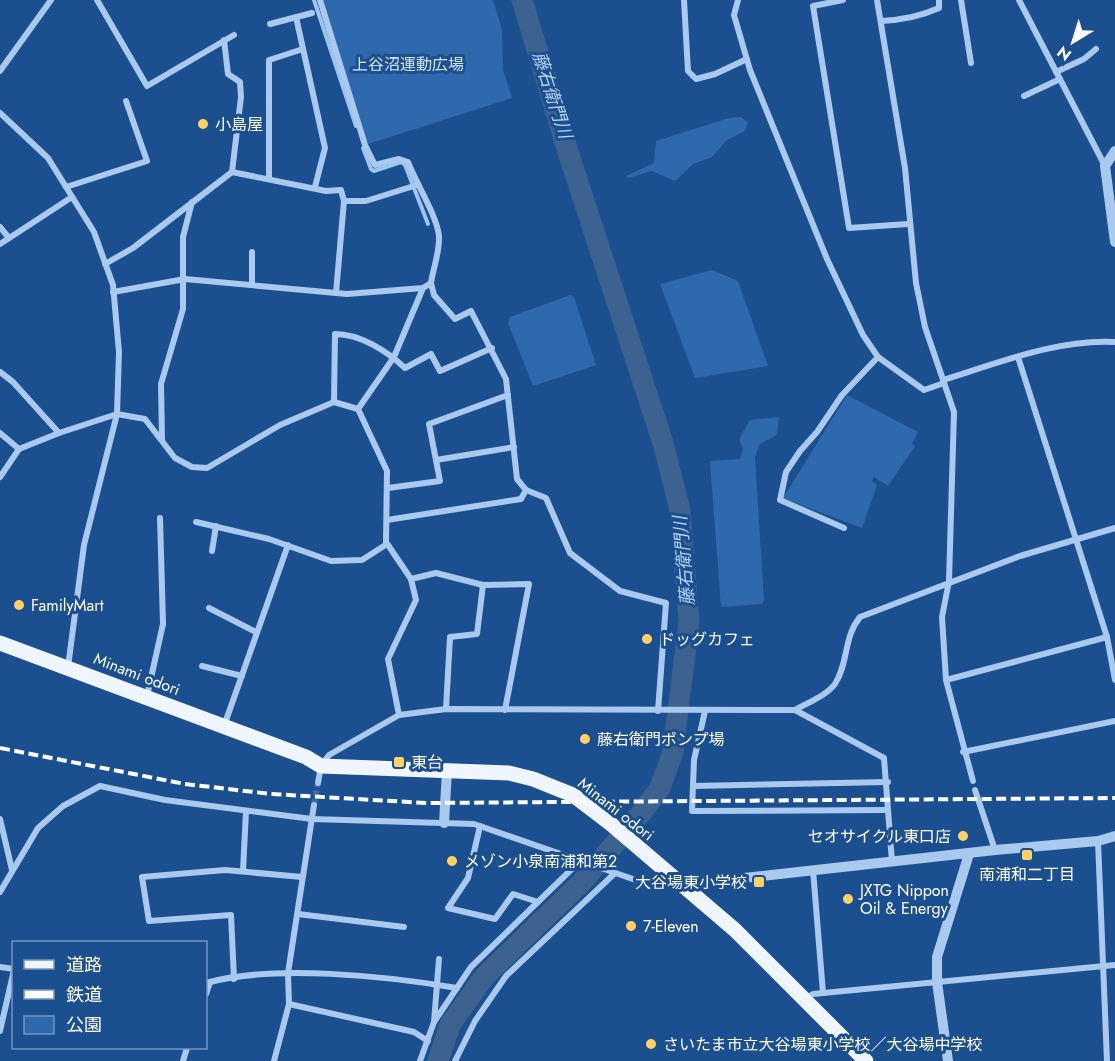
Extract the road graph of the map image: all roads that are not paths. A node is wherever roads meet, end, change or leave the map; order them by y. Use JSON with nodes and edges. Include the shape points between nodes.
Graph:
{"nodes":[{"id":1,"x":51,"y":0,"type":"edge"},
{"id":2,"x":97,"y":0,"type":"edge"},
{"id":3,"x":320,"y":0,"type":"edge"},
{"id":4,"x":684,"y":0,"type":"edge"},
{"id":5,"x":738,"y":0,"type":"edge"},
{"id":6,"x":843,"y":0,"type":"edge"},
{"id":7,"x":877,"y":0,"type":"edge"},
{"id":8,"x":939,"y":0,"type":"edge"},
{"id":9,"x":961,"y":0,"type":"edge"},
{"id":10,"x":1019,"y":0,"type":"edge"},
{"id":11,"x":312,"y":13,"type":"dead end"},
{"id":12,"x":296,"y":17,"type":"junction"},
{"id":13,"x":881,"y":21,"type":"junction"},
{"id":14,"x":270,"y":24,"type":"dead end"},
{"id":15,"x":234,"y":35,"type":"dead end"},
{"id":16,"x":224,"y":40,"type":"junction"},
{"id":17,"x":303,"y":49,"type":"junction"},
{"id":18,"x":1096,"y":49,"type":"dead end"},
{"id":19,"x":747,"y":59,"type":"junction"},
{"id":20,"x":971,"y":63,"type":"dead end"},
{"id":21,"x":0,"y":71,"type":"edge"},
{"id":22,"x":1056,"y":72,"type":"junction"},
{"id":23,"x":1060,"y":79,"type":"junction"},
{"id":24,"x":1024,"y":96,"type":"dead end"},
{"id":25,"x":126,"y":101,"type":"dead end"},
{"id":26,"x":0,"y":113,"type":"edge"},
{"id":27,"x":1115,"y":151,"type":"edge"},
{"id":28,"x":1105,"y":166,"type":"junction"},
{"id":29,"x":232,"y":172,"type":"junction"},
{"id":30,"x":269,"y":178,"type":"junction"},
{"id":31,"x":417,"y":185,"type":"junction"},
{"id":32,"x":315,"y":187,"type":"junction"},
{"id":33,"x":66,"y":188,"type":"junction"},
{"id":34,"x":72,"y":197,"type":"junction"},
{"id":35,"x":193,"y":201,"type":"junction"},
{"id":36,"x":344,"y":201,"type":"junction"},
{"id":37,"x":908,"y":224,"type":"junction"},
{"id":38,"x":0,"y":227,"type":"edge"},
{"id":39,"x":9,"y":238,"type":"junction"},
{"id":40,"x":1115,"y":240,"type":"edge"},
{"id":41,"x":0,"y":244,"type":"edge"},
{"id":42,"x":252,"y":252,"type":"dead end"},
{"id":43,"x":105,"y":264,"type":"junction"},
{"id":44,"x":183,"y":279,"type":"junction"},
{"id":45,"x":431,"y":283,"type":"junction"},
{"id":46,"x":252,"y":285,"type":"junction"},
{"id":47,"x":423,"y":288,"type":"junction"},
{"id":48,"x":113,"y":292,"type":"junction"},
{"id":49,"x":336,"y":293,"type":"junction"},
{"id":50,"x":1115,"y":342,"type":"edge"},
{"id":51,"x":492,"y":348,"type":"junction"},
{"id":52,"x":394,"y":357,"type":"junction"},
{"id":53,"x":878,"y":357,"type":"junction"},
{"id":54,"x":1018,"y":357,"type":"junction"},
{"id":55,"x":0,"y":372,"type":"edge"},
{"id":56,"x":944,"y":382,"type":"junction"},
{"id":57,"x":508,"y":395,"type":"junction"},
{"id":58,"x":334,"y":402,"type":"junction"},
{"id":59,"x":358,"y":409,"type":"junction"},
{"id":60,"x":117,"y":414,"type":"junction"},
{"id":61,"x":0,"y":433,"type":"edge"},
{"id":62,"x":59,"y":433,"type":"junction"},
{"id":63,"x":162,"y":440,"type":"junction"},
{"id":64,"x":514,"y":447,"type":"junction"},
{"id":65,"x":19,"y":449,"type":"junction"},
{"id":66,"x":436,"y":460,"type":"junction"},
{"id":67,"x":0,"y":477,"type":"edge"},
{"id":68,"x":388,"y":488,"type":"junction"},
{"id":69,"x":526,"y":490,"type":"junction"},
{"id":70,"x":160,"y":518,"type":"dead end"},
{"id":71,"x":387,"y":520,"type":"junction"},
{"id":72,"x":196,"y":522,"type":"dead end"},
{"id":73,"x":216,"y":526,"type":"junction"},
{"id":74,"x":844,"y":528,"type":"dead end"},
{"id":75,"x":1115,"y":528,"type":"edge"},
{"id":76,"x":1076,"y":538,"type":"junction"},
{"id":77,"x":387,"y":544,"type":"junction"},
{"id":78,"x":288,"y":545,"type":"junction"},
{"id":79,"x":212,"y":551,"type":"dead end"},
{"id":80,"x":411,"y":579,"type":"junction"},
{"id":81,"x":948,"y":581,"type":"junction"},
{"id":82,"x":483,"y":585,"type":"junction"},
{"id":83,"x":209,"y":608,"type":"dead end"},
{"id":84,"x":256,"y":632,"type":"junction"},
{"id":85,"x":1107,"y":637,"type":"junction"},
{"id":86,"x":0,"y":643,"type":"edge"},
{"id":87,"x":202,"y":666,"type":"dead end"},
{"id":88,"x":68,"y":667,"type":"junction"},
{"id":89,"x":242,"y":676,"type":"junction"},
{"id":90,"x":945,"y":680,"type":"junction"},
{"id":91,"x":1115,"y":680,"type":"edge"},
{"id":92,"x":147,"y":696,"type":"junction"},
{"id":93,"x":446,"y":710,"type":"junction"},
{"id":94,"x":506,"y":710,"type":"junction"},
{"id":95,"x":795,"y":710,"type":"junction"},
{"id":96,"x":661,"y":711,"type":"junction"},
{"id":97,"x":705,"y":711,"type":"junction"},
{"id":98,"x":399,"y":715,"type":"junction"},
{"id":99,"x":1115,"y":721,"type":"edge"},
{"id":100,"x":224,"y":726,"type":"junction"},
{"id":101,"x":963,"y":752,"type":"junction"},
{"id":102,"x":321,"y":766,"type":"junction"},
{"id":103,"x":447,"y":771,"type":"junction"},
{"id":104,"x":973,"y":781,"type":"dead end"},
{"id":105,"x":888,"y":782,"type":"junction"},
{"id":106,"x":318,"y":783,"type":"tunnel mouth"},
{"id":107,"x":693,"y":786,"type":"junction"},
{"id":108,"x":975,"y":790,"type":"dead end"},
{"id":109,"x":314,"y":805,"type":"tunnel mouth"},
{"id":110,"x":888,"y":810,"type":"junction"},
{"id":111,"x":246,"y":811,"type":"junction"},
{"id":112,"x":0,"y":819,"type":"edge"},
{"id":113,"x":312,"y":819,"type":"junction"},
{"id":114,"x":444,"y":823,"type":"junction"},
{"id":115,"x":480,"y":826,"type":"junction"},
{"id":116,"x":1115,"y":836,"type":"edge"},
{"id":117,"x":1098,"y":842,"type":"junction"},
{"id":118,"x":995,"y":850,"type":"junction"},
{"id":119,"x":969,"y":854,"type":"junction"},
{"id":120,"x":581,"y":862,"type":"junction"},
{"id":121,"x":892,"y":863,"type":"junction"},
{"id":122,"x":813,"y":870,"type":"junction"},
{"id":123,"x":13,"y":871,"type":"junction"},
{"id":124,"x":243,"y":871,"type":"junction"},
{"id":125,"x":610,"y":873,"type":"junction"},
{"id":126,"x":302,"y":877,"type":"junction"},
{"id":127,"x":681,"y":885,"type":"junction"},
{"id":128,"x":0,"y":892,"type":"edge"},
{"id":129,"x":538,"y":902,"type":"junction"},
{"id":130,"x":298,"y":914,"type":"junction"},
{"id":131,"x":404,"y":927,"type":"dead end"},
{"id":132,"x":438,"y":959,"type":"dead end"},
{"id":133,"x":1104,"y":965,"type":"junction"},
{"id":134,"x":1115,"y":965,"type":"edge"},
{"id":135,"x":288,"y":973,"type":"junction"},
{"id":136,"x":12,"y":978,"type":"edge"},
{"id":137,"x":234,"y":979,"type":"junction"},
{"id":138,"x":937,"y":982,"type":"junction"},
{"id":139,"x":208,"y":983,"type":"edge"},
{"id":140,"x":437,"y":985,"type":"junction"},
{"id":141,"x":457,"y":988,"type":"junction"},
{"id":142,"x":823,"y":993,"type":"junction"},
{"id":143,"x":806,"y":998,"type":"junction"},
{"id":144,"x":289,"y":1004,"type":"junction"},
{"id":145,"x":434,"y":1022,"type":"junction"},
{"id":146,"x":0,"y":1031,"type":"edge"},
{"id":147,"x":428,"y":1041,"type":"junction"},
{"id":148,"x":276,"y":1060,"type":"edge"},
{"id":149,"x":420,"y":1061,"type":"edge"},
{"id":150,"x":455,"y":1061,"type":"edge"},
{"id":151,"x":866,"y":1061,"type":"edge"},
{"id":152,"x":948,"y":1061,"type":"edge"},
{"id":153,"x":1107,"y":1061,"type":"edge"}],
"edges":[{"from":1,"to":21,"type":"street"},
{"from":2,"to":16,"type":"street","via":[[147,86]]},
{"from":3,"to":31,"type":"street","via":[[365,145],[375,165],[399,159],[408,162]]},
{"from":4,"to":19,"type":"street","via":[[688,71],[696,79]]},
{"from":5,"to":19,"type":"street","via":[[734,15]]},
{"from":6,"to":37,"type":"street","via":[[813,6],[849,228]]},
{"from":7,"to":13,"type":"street"},
{"from":8,"to":13,"type":"street","via":[[939,9],[924,15]]},
{"from":9,"to":20,"type":"street"},
{"from":10,"to":22,"type":"street"},
{"from":11,"to":12,"type":"street"},
{"from":12,"to":14,"type":"street"},
{"from":12,"to":17,"type":"street"},
{"from":13,"to":37,"type":"street","via":[[904,168]]},
{"from":15,"to":16,"type":"street"},
{"from":16,"to":29,"type":"street","via":[[228,74],[240,82],[241,97]]},
{"from":17,"to":30,"type":"street","via":[[269,60]]},
{"from":17,"to":32,"type":"street","via":[[326,148]]},
{"from":18,"to":22,"type":"street"},
{"from":19,"to":53,"type":"street","via":[[827,259],[863,335]]},
{"from":22,"to":23,"type":"street"},
{"from":23,"to":24,"type":"street"},
{"from":23,"to":28,"type":"street"},
{"from":25,"to":33,"type":"street","via":[[147,161]]},
{"from":26,"to":33,"type":"street","via":[[48,158]]},
{"from":27,"to":28,"type":"street"},
{"from":28,"to":40,"type":"street"},
{"from":29,"to":30,"type":"street"},
{"from":29,"to":35,"type":"street"},
{"from":30,"to":32,"type":"street"},
{"from":31,"to":36,"type":"street","via":[[366,201]]},
{"from":31,"to":45,"type":"street","via":[[439,237]]},
{"from":32,"to":36,"type":"street","via":[[341,190]]},
{"from":33,"to":34,"type":"street"},
{"from":34,"to":39,"type":"street"},
{"from":34,"to":43,"type":"street","via":[[94,232]]},
{"from":35,"to":43,"type":"street","via":[[133,248]]},
{"from":35,"to":44,"type":"street","via":[[183,237]]},
{"from":36,"to":49,"type":"street"},
{"from":37,"to":56,"type":"street","via":[[923,318]]},
{"from":38,"to":39,"type":"street"},
{"from":39,"to":41,"type":"street"},
{"from":42,"to":46,"type":"street"},
{"from":43,"to":48,"type":"street"},
{"from":44,"to":46,"type":"street"},
{"from":44,"to":48,"type":"street"},
{"from":44,"to":63,"type":"street","via":[[183,309],[161,384]]},
{"from":45,"to":47,"type":"street"},
{"from":45,"to":51,"type":"street","via":[[434,295],[455,319],[471,311]]},
{"from":46,"to":49,"type":"street"},
{"from":47,"to":49,"type":"street"},
{"from":47,"to":52,"type":"street"},
{"from":48,"to":60,"type":"street","via":[[119,352]]},
{"from":50,"to":54,"type":"street","via":[[1095,341]]},
{"from":51,"to":52,"type":"street","via":[[440,370],[431,354],[405,369]]},
{"from":51,"to":57,"type":"street","via":[[506,379]]},
{"from":52,"to":58,"type":"street","via":[[350,334],[335,334]]},
{"from":52,"to":59,"type":"street"},
{"from":53,"to":56,"type":"street","via":[[924,390]]},
{"from":53,"to":74,"type":"street","via":[[842,395],[800,451],[786,472],[780,500]]},
{"from":54,"to":56,"type":"street"},
{"from":54,"to":76,"type":"street"},
{"from":55,"to":62,"type":"street"},
{"from":56,"to":81,"type":"street","via":[[954,412]]},
{"from":57,"to":64,"type":"street"},
{"from":57,"to":66,"type":"street","via":[[429,424]]},
{"from":58,"to":59,"type":"street"},
{"from":58,"to":63,"type":"street","via":[[280,425],[207,468],[192,467],[176,458]]},
{"from":59,"to":68,"type":"street","via":[[387,471]]},
{"from":60,"to":62,"type":"street"},
{"from":60,"to":63,"type":"street","via":[[145,419]]},
{"from":60,"to":88,"type":"street","via":[[84,544]]},
{"from":61,"to":65,"type":"street"},
{"from":62,"to":65,"type":"street"},
{"from":64,"to":66,"type":"street"},
{"from":64,"to":69,"type":"street","via":[[517,478]]},
{"from":65,"to":67,"type":"street"},
{"from":66,"to":68,"type":"street","via":[[440,481]]},
{"from":68,"to":71,"type":"street"},
{"from":69,"to":71,"type":"street","via":[[521,499]]},
{"from":69,"to":96,"type":"street","via":[[546,498],[570,553],[620,591],[666,603]]},
{"from":70,"to":92,"type":"street","via":[[163,624]]},
{"from":71,"to":77,"type":"street"},
{"from":72,"to":73,"type":"street"},
{"from":73,"to":78,"type":"street"},
{"from":73,"to":79,"type":"street"},
{"from":75,"to":76,"type":"street"},
{"from":76,"to":81,"type":"street"},
{"from":76,"to":85,"type":"street"},
{"from":77,"to":78,"type":"street","via":[[362,560],[350,562],[331,561]]},
{"from":77,"to":80,"type":"street"},
{"from":78,"to":84,"type":"street"},
{"from":80,"to":82,"type":"street","via":[[436,573]]},
{"from":80,"to":98,"type":"street","via":[[416,600],[388,659]]},
{"from":81,"to":90,"type":"street","via":[[942,617]]},
{"from":81,"to":95,"type":"street","via":[[860,617],[849,630],[843,666],[834,686]]},
{"from":82,"to":93,"type":"street","via":[[477,634],[450,637]]},
{"from":82,"to":94,"type":"street","via":[[529,584]]},
{"from":83,"to":84,"type":"street"},
{"from":84,"to":89,"type":"street"},
{"from":85,"to":90,"type":"street"},
{"from":85,"to":91,"type":"street"},
{"from":86,"to":88,"type":"main road","name":"Minami odori"},
{"from":87,"to":89,"type":"street"},
{"from":88,"to":92,"type":"main road","name":"Minami odori"},
{"from":89,"to":100,"type":"street"},
{"from":90,"to":101,"type":"street"},
{"from":92,"to":100,"type":"main road","name":"Minami odori"},
{"from":93,"to":94,"type":"street"},
{"from":93,"to":98,"type":"street"},
{"from":94,"to":96,"type":"street"},
{"from":95,"to":97,"type":"street"},
{"from":95,"to":105,"type":"street","via":[[884,758]]},
{"from":96,"to":97,"type":"street"},
{"from":97,"to":107,"type":"street","via":[[694,760]]},
{"from":98,"to":102,"type":"street","via":[[329,755]]},
{"from":99,"to":101,"type":"street"},
{"from":100,"to":102,"type":"main road","name":"Minami odori"},
{"from":101,"to":104,"type":"street"},
{"from":102,"to":103,"type":"main road","name":"Minami odori"},
{"from":102,"to":106,"type":"street"},
{"from":103,"to":114,"type":"street"},
{"from":103,"to":127,"type":"main road","name":"Minami odori","via":[[509,773],[573,795]]},
{"from":105,"to":107,"type":"street"},
{"from":105,"to":110,"type":"street"},
{"from":107,"to":110,"type":"street","via":[[692,811]]},
{"from":108,"to":118,"type":"street"},
{"from":109,"to":113,"type":"street"},
{"from":110,"to":121,"type":"street"},
{"from":111,"to":113,"type":"street"},
{"from":111,"to":123,"type":"street","via":[[100,786],[63,806],[38,828]]},
{"from":111,"to":124,"type":"street"},
{"from":112,"to":123,"type":"street"},
{"from":113,"to":114,"type":"street"},
{"from":113,"to":126,"type":"street"},
{"from":114,"to":115,"type":"street"},
{"from":115,"to":120,"type":"street"},
{"from":115,"to":129,"type":"street","via":[[468,878],[448,908],[495,919],[513,894]]},
{"from":116,"to":117,"type":"street"},
{"from":117,"to":118,"type":"street"},
{"from":117,"to":133,"type":"street"},
{"from":118,"to":119,"type":"street"},
{"from":119,"to":121,"type":"street"},
{"from":119,"to":138,"type":"street","via":[[937,957]]},
{"from":120,"to":125,"type":"street"},
{"from":120,"to":129,"type":"street"},
{"from":121,"to":122,"type":"street"},
{"from":122,"to":127,"type":"street"},
{"from":122,"to":142,"type":"street"},
{"from":123,"to":128,"type":"street"},
{"from":124,"to":126,"type":"street"},
{"from":124,"to":137,"type":"street","via":[[142,877],[149,921],[231,915]]},
{"from":125,"to":127,"type":"street","via":[[653,886]]},
{"from":125,"to":150,"type":"street","via":[[506,976],[475,1021]]},
{"from":126,"to":130,"type":"street"},
{"from":127,"to":143,"type":"main road","name":"Minami odori"},
{"from":129,"to":141,"type":"street","via":[[471,967]]},
{"from":130,"to":131,"type":"street"},
{"from":130,"to":135,"type":"street"},
{"from":132,"to":140,"type":"street"},
{"from":133,"to":134,"type":"street"},
{"from":133,"to":138,"type":"street"},
{"from":133,"to":153,"type":"street"},
{"from":135,"to":137,"type":"street"},
{"from":135,"to":140,"type":"street"},
{"from":135,"to":144,"type":"street"},
{"from":136,"to":146,"type":"street"},
{"from":137,"to":139,"type":"street"},
{"from":138,"to":142,"type":"street"},
{"from":138,"to":152,"type":"street"},
{"from":140,"to":141,"type":"street"},
{"from":140,"to":145,"type":"street"},
{"from":141,"to":145,"type":"street"},
{"from":142,"to":143,"type":"street"},
{"from":143,"to":151,"type":"main road","name":"Minami odori"},
{"from":144,"to":147,"type":"street","via":[[414,1032]]},
{"from":144,"to":148,"type":"street"},
{"from":145,"to":147,"type":"street"},
{"from":147,"to":149,"type":"street"}]}
